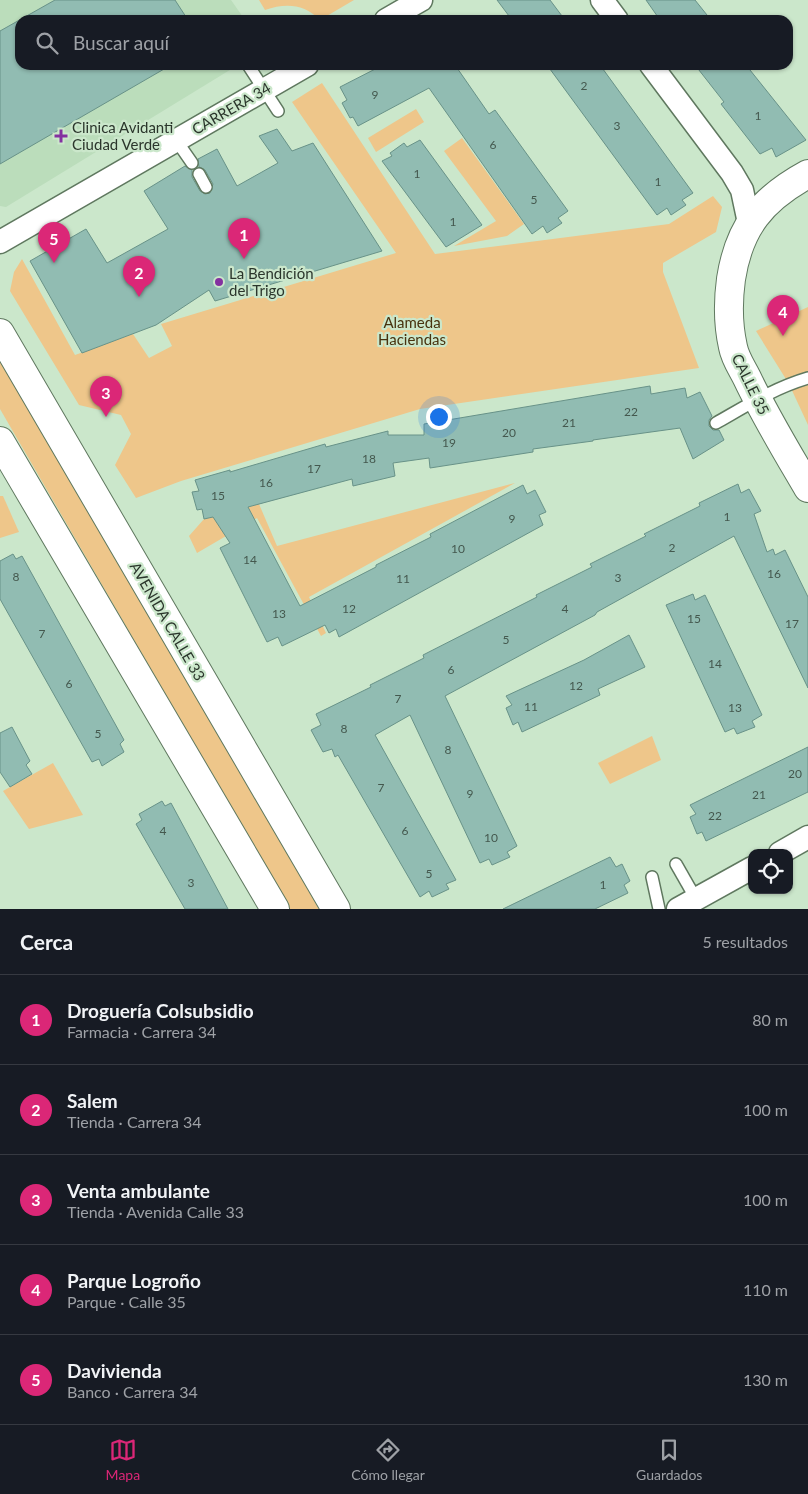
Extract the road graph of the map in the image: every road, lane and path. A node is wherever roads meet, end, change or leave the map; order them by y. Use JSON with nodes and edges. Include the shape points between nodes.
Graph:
{"nodes":[{"id":1,"x":421,"y":0,"type":"edge"},
{"id":2,"x":602,"y":0,"type":"edge"},
{"id":3,"x":395,"y":15,"type":"edge"},
{"id":4,"x":613,"y":15,"type":"edge"},
{"id":5,"x":251,"y":70,"type":"edge"},
{"id":6,"x":298,"y":70,"type":"edge"},
{"id":7,"x":655,"y":70,"type":"edge"},
{"id":8,"x":264,"y":90,"type":"junction"},
{"id":9,"x":278,"y":111,"type":"dead end"},
{"id":10,"x":176,"y":140,"type":"junction"},
{"id":11,"x":192,"y":162,"type":"dead end"},
{"id":12,"x":199,"y":174,"type":"dead end"},
{"id":13,"x":808,"y":174,"type":"edge"},
{"id":14,"x":206,"y":187,"type":"dead end"},
{"id":15,"x":749,"y":223,"type":"junction"},
{"id":16,"x":0,"y":242,"type":"edge"},
{"id":17,"x":0,"y":333,"type":"edge"},
{"id":18,"x":808,"y":378,"type":"edge"},
{"id":19,"x":756,"y":398,"type":"junction"},
{"id":20,"x":716,"y":423,"type":"dead end"},
{"id":21,"x":0,"y":441,"type":"edge"},
{"id":22,"x":808,"y":488,"type":"edge"},
{"id":23,"x":808,"y":837,"type":"edge"},
{"id":24,"x":787,"y":849,"type":"edge"},
{"id":25,"x":676,"y":864,"type":"dead end"},
{"id":26,"x":748,"y":870,"type":"edge"},
{"id":27,"x":652,"y":877,"type":"dead end"},
{"id":28,"x":687,"y":904,"type":"edge"},
{"id":29,"x":274,"y":909,"type":"edge"},
{"id":30,"x":336,"y":909,"type":"edge"},
{"id":31,"x":659,"y":909,"type":"edge"}],
"edges":[{"from":1,"to":3,"type":"street"},
{"from":2,"to":4,"type":"street"},
{"from":5,"to":8,"type":"lane"},
{"from":6,"to":8,"type":"street","name":"CARRERA 34"},
{"from":7,"to":15,"type":"street","via":[[732,173],[742,190]]},
{"from":8,"to":9,"type":"lane"},
{"from":8,"to":10,"type":"street","name":"CARRERA 34"},
{"from":10,"to":11,"type":"lane"},
{"from":10,"to":16,"type":"street","name":"CARRERA 34"},
{"from":12,"to":14,"type":"lane"},
{"from":13,"to":15,"type":"main road","name":"CALLE 35","via":[[768,201]]},
{"from":15,"to":19,"type":"main road","name":"CALLE 35","via":[[734,260],[729,318],[733,349]]},
{"from":17,"to":30,"type":"main road","name":"AVENIDA CALLE 33"},
{"from":18,"to":19,"type":"lane"},
{"from":19,"to":20,"type":"lane"},
{"from":19,"to":22,"type":"main road","name":"CALLE 35"},
{"from":21,"to":29,"type":"main road"},
{"from":23,"to":24,"type":"street"},
{"from":25,"to":28,"type":"lane"},
{"from":26,"to":28,"type":"street"},
{"from":27,"to":31,"type":"lane"}]}
